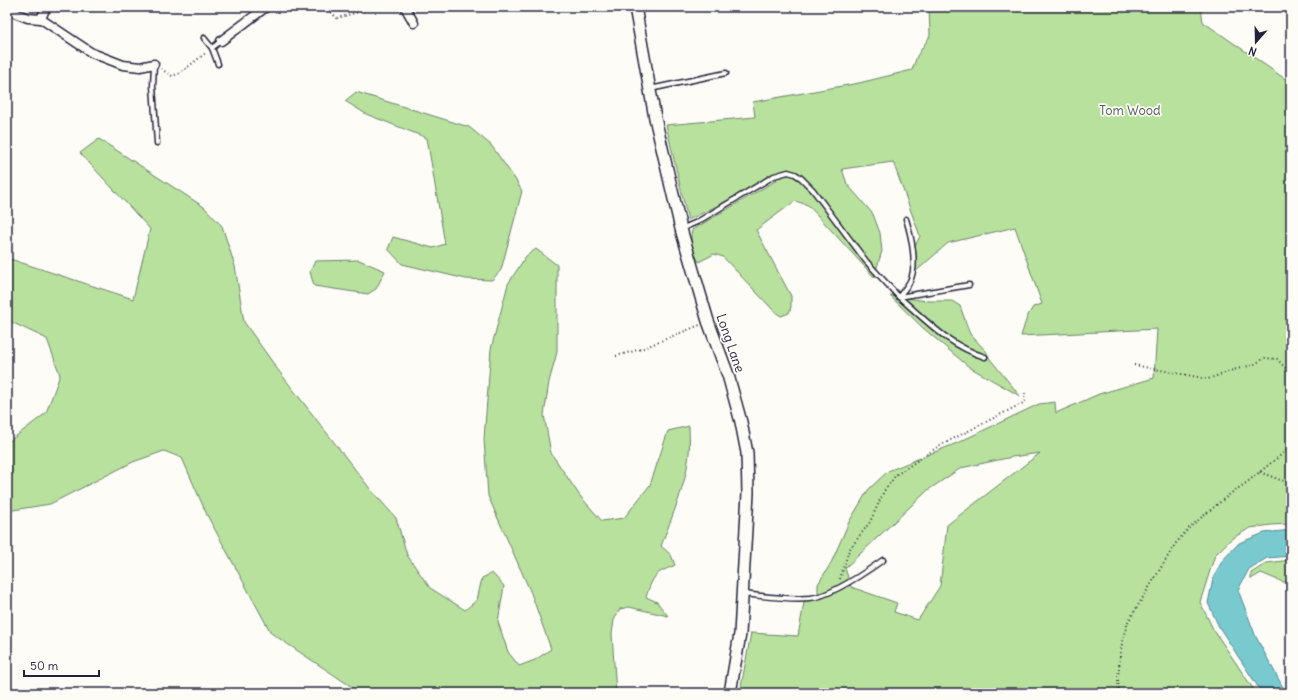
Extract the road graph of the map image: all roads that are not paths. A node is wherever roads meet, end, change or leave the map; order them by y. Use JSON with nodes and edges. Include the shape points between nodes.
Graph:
{"nodes":[{"id":1,"x":46,"y":7,"type":"edge"},
{"id":2,"x":266,"y":7,"type":"edge"},
{"id":3,"x":405,"y":7,"type":"edge"},
{"id":4,"x":635,"y":7,"type":"edge"},
{"id":5,"x":7,"y":10,"type":"edge"},
{"id":6,"x":41,"y":20,"type":"junction"},
{"id":7,"x":414,"y":23,"type":"dead end"},
{"id":8,"x":204,"y":38,"type":"dead end"},
{"id":9,"x":221,"y":41,"type":"joint"},
{"id":10,"x":212,"y":48,"type":"junction"},
{"id":11,"x":154,"y":64,"type":"joint"},
{"id":12,"x":218,"y":64,"type":"dead end"},
{"id":13,"x":726,"y":72,"type":"dead end"},
{"id":14,"x":649,"y":89,"type":"junction"},
{"id":15,"x":156,"y":143,"type":"dead end"},
{"id":16,"x":906,"y":219,"type":"dead end"},
{"id":17,"x":681,"y":229,"type":"junction"},
{"id":18,"x":969,"y":285,"type":"dead end"},
{"id":19,"x":899,"y":297,"type":"junction"},
{"id":20,"x":985,"y":357,"type":"dead end"},
{"id":21,"x":883,"y":560,"type":"dead end"},
{"id":22,"x":742,"y":594,"type":"junction"},
{"id":23,"x":730,"y":693,"type":"edge"}],
"edges":[{"from":1,"to":6,"type":"street"},
{"from":2,"to":9,"type":"street"},
{"from":3,"to":7,"type":"street"},
{"from":4,"to":14,"type":"street","name":"Long Lane"},
{"from":5,"to":6,"type":"street"},
{"from":6,"to":11,"type":"street","via":[[92,53],[122,65],[140,67]]},
{"from":8,"to":10,"type":"lane"},
{"from":9,"to":10,"type":"lane"},
{"from":10,"to":12,"type":"lane"},
{"from":11,"to":15,"type":"lane"},
{"from":13,"to":14,"type":"lane"},
{"from":14,"to":17,"type":"street","name":"Long Lane"},
{"from":16,"to":19,"type":"lane","via":[[912,241],[912,267],[910,280]]},
{"from":17,"to":19,"type":"lane","via":[[774,176],[788,172],[795,174],[813,190],[866,261]]},
{"from":17,"to":22,"type":"street","name":"Long Lane","via":[[708,321],[728,375],[747,453],[748,493]]},
{"from":18,"to":19,"type":"lane"},
{"from":19,"to":20,"type":"lane","via":[[937,332],[968,352]]},
{"from":21,"to":22,"type":"lane","via":[[859,577],[811,598]]},
{"from":22,"to":23,"type":"street","name":"Long Lane","via":[[740,634]]}]}
